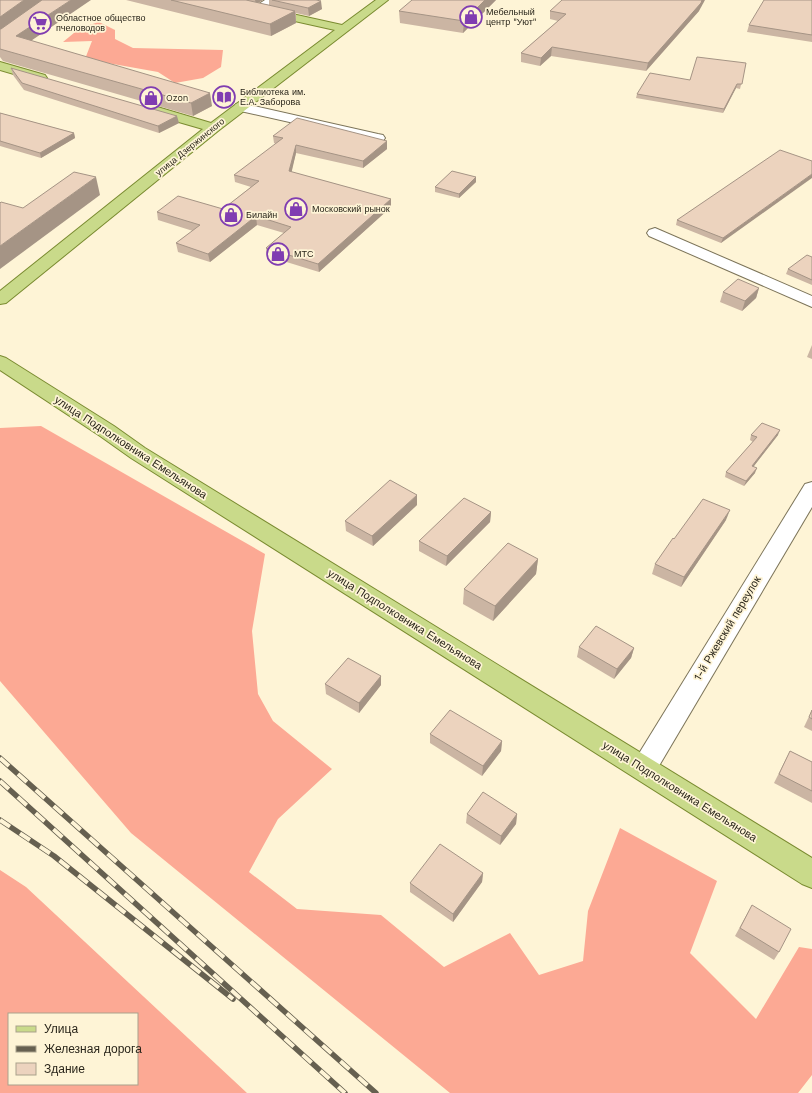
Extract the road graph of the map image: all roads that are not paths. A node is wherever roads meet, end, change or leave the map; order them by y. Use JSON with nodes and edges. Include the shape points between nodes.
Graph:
{"nodes":[{"id":1,"x":214,"y":0,"type":"edge"},
{"id":2,"x":273,"y":0,"type":"edge"},
{"id":3,"x":383,"y":0,"type":"edge"},
{"id":4,"x":256,"y":10,"type":"junction"},
{"id":5,"x":344,"y":29,"type":"junction"},
{"id":6,"x":0,"y":66,"type":"edge"},
{"id":7,"x":53,"y":81,"type":"edge"},
{"id":8,"x":136,"y":106,"type":"edge"},
{"id":9,"x":241,"y":107,"type":"junction"},
{"id":10,"x":213,"y":128,"type":"junction"},
{"id":11,"x":378,"y":138,"type":"edge"},
{"id":12,"x":655,"y":233,"type":"dead end"},
{"id":13,"x":0,"y":299,"type":"edge"},
{"id":14,"x":812,"y":302,"type":"edge"},
{"id":15,"x":0,"y":362,"type":"edge"},
{"id":16,"x":812,"y":489,"type":"edge"},
{"id":17,"x":644,"y":768,"type":"junction"},
{"id":18,"x":812,"y":874,"type":"edge"}],
"edges":[{"from":1,"to":4,"type":"main road"},
{"from":2,"to":4,"type":"street"},
{"from":3,"to":5,"type":"main road","name":"улица Дзержинского"},
{"from":4,"to":5,"type":"main road"},
{"from":5,"to":9,"type":"main road","name":"улица Дзержинского"},
{"from":6,"to":7,"type":"main road"},
{"from":8,"to":10,"type":"main road"},
{"from":9,"to":10,"type":"main road","name":"улица Дзержинского"},
{"from":9,"to":11,"type":"street"},
{"from":10,"to":13,"type":"main road","name":"улица Дзержинского"},
{"from":12,"to":14,"type":"street"},
{"from":15,"to":17,"type":"main road","name":"улица Подполковника Емельянова","via":[[138,453]]},
{"from":16,"to":17,"type":"street","name":"1-й Ржевский переулок"},
{"from":17,"to":18,"type":"main road","name":"улица Подполковника Емельянова"}]}
